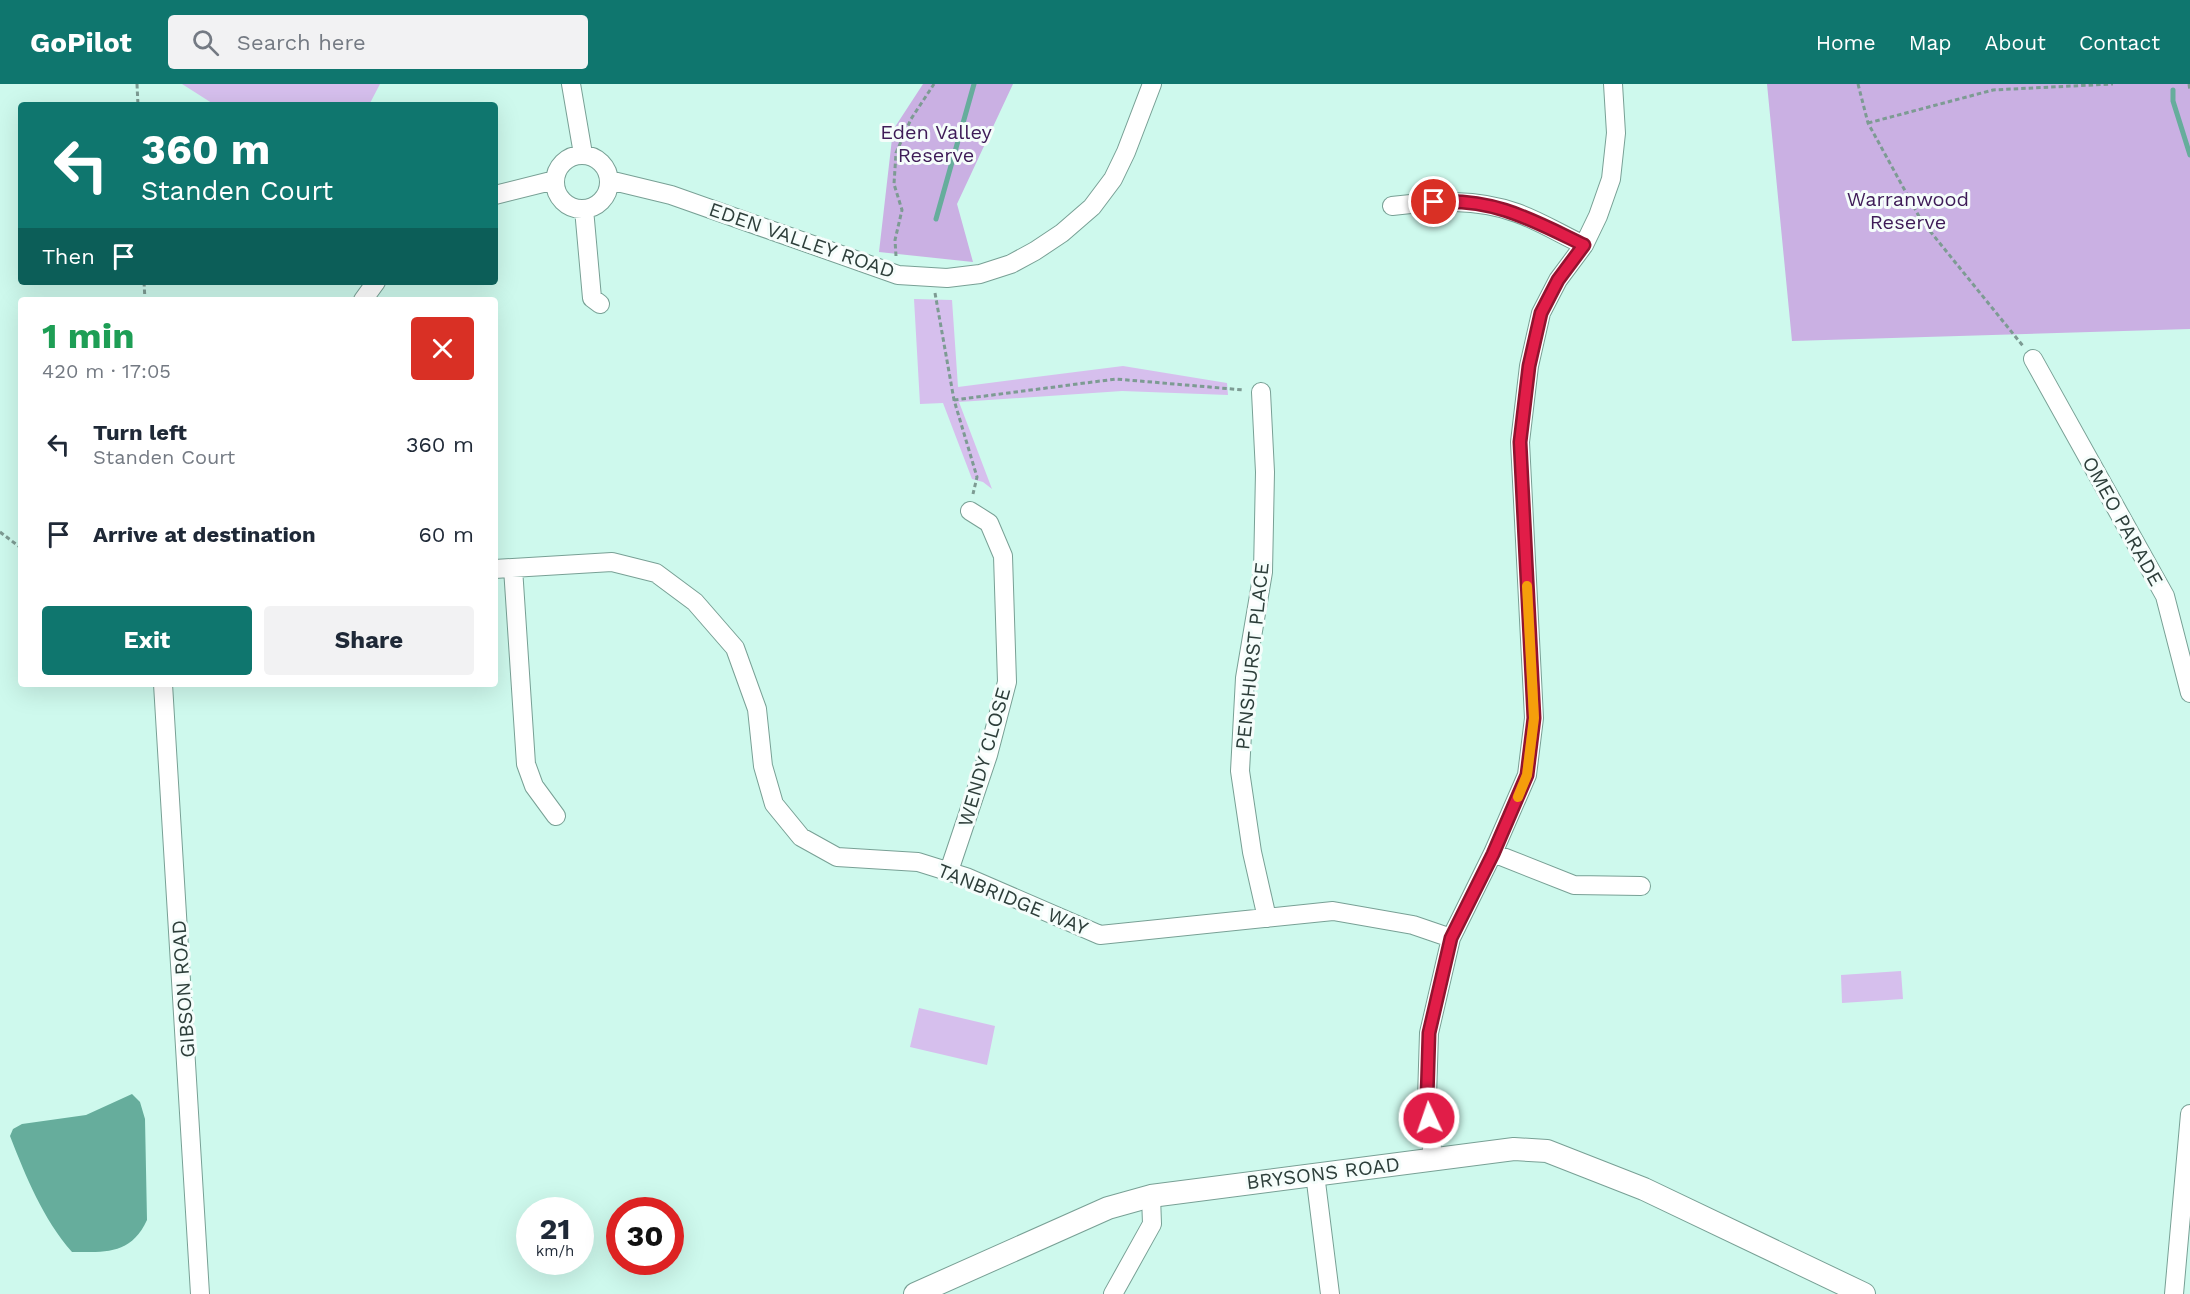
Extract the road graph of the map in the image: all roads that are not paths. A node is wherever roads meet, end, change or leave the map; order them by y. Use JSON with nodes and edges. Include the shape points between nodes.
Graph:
{"nodes":[{"id":1,"x":571,"y":84,"type":"edge"},
{"id":2,"x":1152,"y":84,"type":"edge"},
{"id":3,"x":1613,"y":84,"type":"edge"},
{"id":4,"x":583,"y":154,"type":"junction"},
{"id":5,"x":555,"y":180,"type":"junction"},
{"id":6,"x":609,"y":180,"type":"junction"},
{"id":7,"x":498,"y":194,"type":"edge"},
{"id":8,"x":1392,"y":206,"type":"dead end"},
{"id":9,"x":584,"y":209,"type":"junction"},
{"id":10,"x":1584,"y":245,"type":"junction"},
{"id":11,"x":592,"y":302,"type":"dead end"},
{"id":12,"x":2033,"y":359,"type":"road end"},
{"id":13,"x":1261,"y":392,"type":"road end"},
{"id":14,"x":970,"y":511,"type":"road end"},
{"id":15,"x":504,"y":568,"type":"edge"},
{"id":16,"x":163,"y":687,"type":"edge"},
{"id":17,"x":2190,"y":693,"type":"edge"},
{"id":18,"x":556,"y":816,"type":"dead end"},
{"id":19,"x":1493,"y":854,"type":"junction"},
{"id":20,"x":949,"y":871,"type":"junction"},
{"id":21,"x":1641,"y":886,"type":"dead end"},
{"id":22,"x":1268,"y":918,"type":"junction"},
{"id":23,"x":1451,"y":938,"type":"junction"},
{"id":24,"x":2190,"y":1114,"type":"edge"},
{"id":25,"x":1433,"y":1159,"type":"junction"},
{"id":26,"x":1315,"y":1174,"type":"junction"},
{"id":27,"x":1151,"y":1196,"type":"junction"},
{"id":28,"x":200,"y":1294,"type":"edge"},
{"id":29,"x":915,"y":1294,"type":"edge"},
{"id":30,"x":1113,"y":1294,"type":"edge"},
{"id":31,"x":1330,"y":1294,"type":"edge"},
{"id":32,"x":1864,"y":1294,"type":"edge"},
{"id":33,"x":2174,"y":1294,"type":"edge"}],
"edges":[{"from":1,"to":4,"type":"street"},
{"from":2,"to":6,"type":"street","name":"EDEN VALLEY ROAD","via":[[1113,179],[1092,207],[1035,251],[980,274],[898,274],[671,195]]},
{"from":3,"to":10,"type":"street","via":[[1616,133],[1611,179]]},
{"from":4,"to":5,"type":"street","via":[[567,159],[556,172]]},
{"from":4,"to":6,"type":"street","via":[[598,159]]},
{"from":5,"to":7,"type":"street"},
{"from":5,"to":9,"type":"street","via":[[556,190],[566,205]]},
{"from":6,"to":9,"type":"street","via":[[605,196]]},
{"from":8,"to":10,"type":"street","via":[[1451,201],[1485,204],[1518,213]]},
{"from":9,"to":11,"type":"street"},
{"from":10,"to":19,"type":"street","via":[[1558,280],[1541,313],[1529,366],[1520,442],[1534,718],[1527,775]]},
{"from":12,"to":17,"type":"street","name":"OMEO PARADE","via":[[2165,596]]},
{"from":13,"to":22,"type":"street","name":"PENSHURST PLACE","via":[[1265,472],[1263,572],[1245,678],[1240,771],[1252,852]]},
{"from":14,"to":20,"type":"street","name":"WENDY CLOSE","via":[[989,523],[1002,556],[1007,682],[988,755]]},
{"from":15,"to":18,"type":"street","via":[[526,764],[534,786]]},
{"from":15,"to":20,"type":"street","name":"TANBRIDGE WAY","via":[[612,562],[656,573],[695,602],[735,648],[757,709],[763,766],[774,804],[801,837],[837,857],[918,862]]},
{"from":16,"to":28,"type":"street","name":"GIBSON ROAD"},
{"from":19,"to":21,"type":"street","via":[[1574,885]]},
{"from":19,"to":23,"type":"street"},
{"from":20,"to":22,"type":"street","name":"TANBRIDGE WAY","via":[[1100,934]]},
{"from":22,"to":23,"type":"street","name":"TANBRIDGE WAY","via":[[1333,911],[1413,925]]},
{"from":23,"to":25,"type":"street","via":[[1429,1033],[1427,1098]]},
{"from":24,"to":33,"type":"street"},
{"from":25,"to":26,"type":"street","name":"BRYSONS ROAD"},
{"from":25,"to":32,"type":"street","name":"BRYSONS ROAD","via":[[1514,1149],[1547,1151],[1644,1189]]},
{"from":26,"to":27,"type":"street","name":"BRYSONS ROAD"},
{"from":26,"to":31,"type":"street"},
{"from":27,"to":29,"type":"street","name":"BRYSONS ROAD","via":[[1108,1208]]},
{"from":27,"to":30,"type":"street","via":[[1152,1224]]}]}
